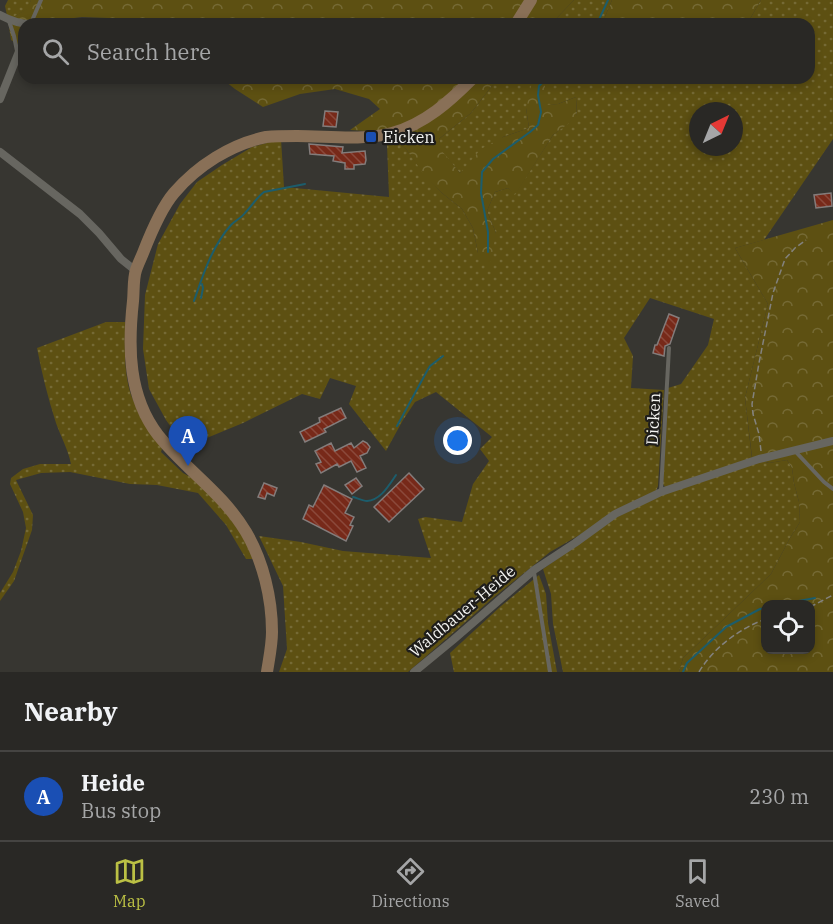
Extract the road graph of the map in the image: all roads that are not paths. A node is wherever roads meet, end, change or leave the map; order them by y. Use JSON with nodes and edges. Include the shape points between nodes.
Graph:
{"nodes":[{"id":1,"x":41,"y":0,"type":"edge"},
{"id":2,"x":531,"y":0,"type":"edge"},
{"id":3,"x":0,"y":15,"type":"edge"},
{"id":4,"x":34,"y":18,"type":"edge"},
{"id":5,"x":520,"y":18,"type":"edge"},
{"id":6,"x":8,"y":20,"type":"junction"},
{"id":7,"x":18,"y":23,"type":"edge"},
{"id":8,"x":17,"y":55,"type":"joint"},
{"id":9,"x":467,"y":84,"type":"edge"},
{"id":10,"x":0,"y":99,"type":"edge"},
{"id":11,"x":0,"y":152,"type":"edge"},
{"id":12,"x":135,"y":271,"type":"junction"},
{"id":13,"x":669,"y":348,"type":"dead end"},
{"id":14,"x":833,"y":441,"type":"edge"},
{"id":15,"x":793,"y":450,"type":"junction"},
{"id":16,"x":833,"y":489,"type":"edge"},
{"id":17,"x":661,"y":492,"type":"junction"},
{"id":18,"x":534,"y":570,"type":"junction"},
{"id":19,"x":267,"y":672,"type":"edge"},
{"id":20,"x":414,"y":672,"type":"edge"},
{"id":21,"x":550,"y":672,"type":"edge"}],
"edges":[{"from":1,"to":4,"type":"lane"},
{"from":2,"to":5,"type":"main road"},
{"from":3,"to":6,"type":"street"},
{"from":6,"to":7,"type":"street"},
{"from":6,"to":8,"type":"lane"},
{"from":8,"to":10,"type":"street"},
{"from":9,"to":12,"type":"main road","via":[[443,107],[394,132],[371,137],[267,137],[214,158],[173,194]]},
{"from":11,"to":12,"type":"street","via":[[80,214]]},
{"from":12,"to":19,"type":"main road","via":[[130,354],[142,408],[169,447],[226,503],[253,545],[271,610]]},
{"from":13,"to":17,"type":"lane","name":"Dicken"},
{"from":14,"to":15,"type":"street"},
{"from":15,"to":16,"type":"lane"},
{"from":15,"to":17,"type":"street"},
{"from":17,"to":18,"type":"street","via":[[615,514]]},
{"from":18,"to":20,"type":"street","name":"Waldbauer-Heide"},
{"from":18,"to":21,"type":"lane","name":"Waldbauer-Heide"}]}
